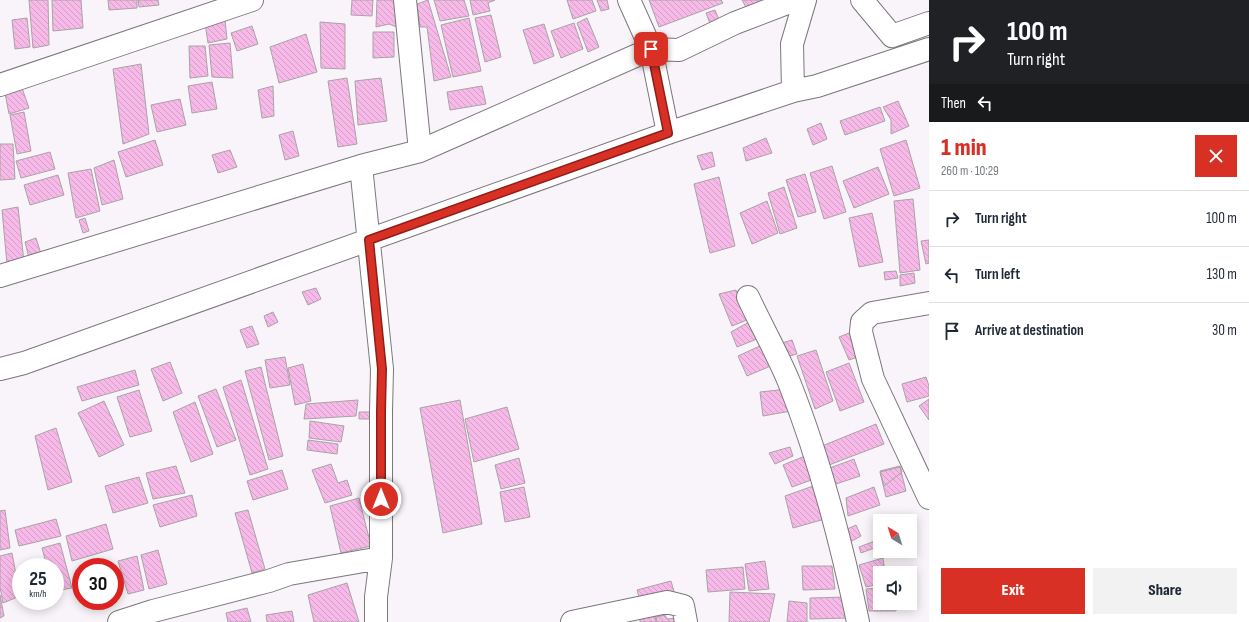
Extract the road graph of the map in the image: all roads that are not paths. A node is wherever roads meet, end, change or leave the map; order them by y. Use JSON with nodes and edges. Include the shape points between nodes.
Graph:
{"nodes":[{"id":1,"x":252,"y":0,"type":"edge"},
{"id":2,"x":405,"y":0,"type":"edge"},
{"id":3,"x":629,"y":0,"type":"edge"},
{"id":4,"x":794,"y":0,"type":"edge"},
{"id":5,"x":805,"y":0,"type":"edge"},
{"id":6,"x":862,"y":0,"type":"edge"},
{"id":7,"x":929,"y":23,"type":"edge"},
{"id":8,"x":651,"y":49,"type":"junction"},
{"id":9,"x":929,"y":49,"type":"edge"},
{"id":10,"x":0,"y":85,"type":"edge"},
{"id":11,"x":793,"y":91,"type":"junction"},
{"id":12,"x":668,"y":133,"type":"junction"},
{"id":13,"x":420,"y":151,"type":"junction"},
{"id":14,"x":361,"y":166,"type":"junction"},
{"id":15,"x":369,"y":240,"type":"junction"},
{"id":16,"x":0,"y":276,"type":"edge"},
{"id":17,"x":748,"y":297,"type":"dead end"},
{"id":18,"x":929,"y":303,"type":"edge"},
{"id":19,"x":0,"y":369,"type":"edge"},
{"id":20,"x":929,"y":498,"type":"edge"},
{"id":21,"x":381,"y":558,"type":"junction"},
{"id":22,"x":119,"y":622,"type":"edge"},
{"id":23,"x":376,"y":622,"type":"edge"},
{"id":24,"x":572,"y":622,"type":"edge"},
{"id":25,"x":686,"y":622,"type":"edge"},
{"id":26,"x":858,"y":622,"type":"edge"}],
"edges":[{"from":1,"to":10,"type":"street"},
{"from":2,"to":13,"type":"street"},
{"from":3,"to":8,"type":"street"},
{"from":4,"to":8,"type":"street","via":[[735,23],[679,50]]},
{"from":5,"to":11,"type":"street","via":[[792,44]]},
{"from":6,"to":7,"type":"street","via":[[892,36]]},
{"from":8,"to":12,"type":"street"},
{"from":8,"to":13,"type":"street"},
{"from":9,"to":11,"type":"street","via":[[817,86]]},
{"from":11,"to":12,"type":"street"},
{"from":12,"to":15,"type":"street"},
{"from":13,"to":14,"type":"street"},
{"from":14,"to":15,"type":"street"},
{"from":14,"to":16,"type":"street"},
{"from":15,"to":19,"type":"street","via":[[32,360]]},
{"from":15,"to":21,"type":"street","via":[[382,369]]},
{"from":17,"to":26,"type":"street","via":[[788,382],[808,436],[831,507]]},
{"from":18,"to":20,"type":"street","via":[[872,313],[862,322],[861,332],[873,380]]},
{"from":21,"to":22,"type":"street","via":[[289,574]]},
{"from":21,"to":23,"type":"street"},
{"from":24,"to":25,"type":"street","via":[[667,602],[683,606]]}]}
